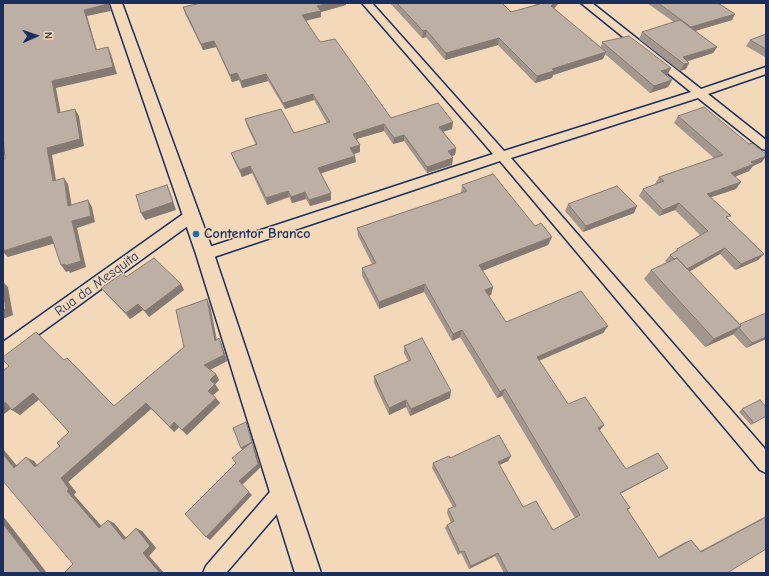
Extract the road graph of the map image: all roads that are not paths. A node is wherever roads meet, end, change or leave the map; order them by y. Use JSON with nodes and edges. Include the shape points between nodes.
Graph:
{"nodes":[{"id":1,"x":116,"y":3,"type":"edge"},
{"id":2,"x":367,"y":3,"type":"edge"},
{"id":3,"x":586,"y":3,"type":"edge"},
{"id":4,"x":766,"y":70,"type":"edge"},
{"id":5,"x":700,"y":94,"type":"junction"},
{"id":6,"x":766,"y":146,"type":"edge"},
{"id":7,"x":502,"y":156,"type":"junction"},
{"id":8,"x":191,"y":216,"type":"junction"},
{"id":9,"x":205,"y":254,"type":"junction"},
{"id":10,"x":3,"y":351,"type":"edge"},
{"id":11,"x":766,"y":464,"type":"edge"},
{"id":12,"x":282,"y":493,"type":"junction"},
{"id":13,"x":213,"y":573,"type":"edge"},
{"id":14,"x":308,"y":573,"type":"edge"}],
"edges":[{"from":1,"to":8,"type":"street"},
{"from":2,"to":7,"type":"street"},
{"from":3,"to":5,"type":"street"},
{"from":4,"to":5,"type":"street"},
{"from":5,"to":6,"type":"street"},
{"from":5,"to":7,"type":"street"},
{"from":7,"to":9,"type":"street"},
{"from":7,"to":11,"type":"street"},
{"from":8,"to":9,"type":"street"},
{"from":8,"to":10,"type":"street","name":"Rua da Mesquita"},
{"from":9,"to":12,"type":"street"},
{"from":12,"to":13,"type":"street"},
{"from":12,"to":14,"type":"street"}]}
